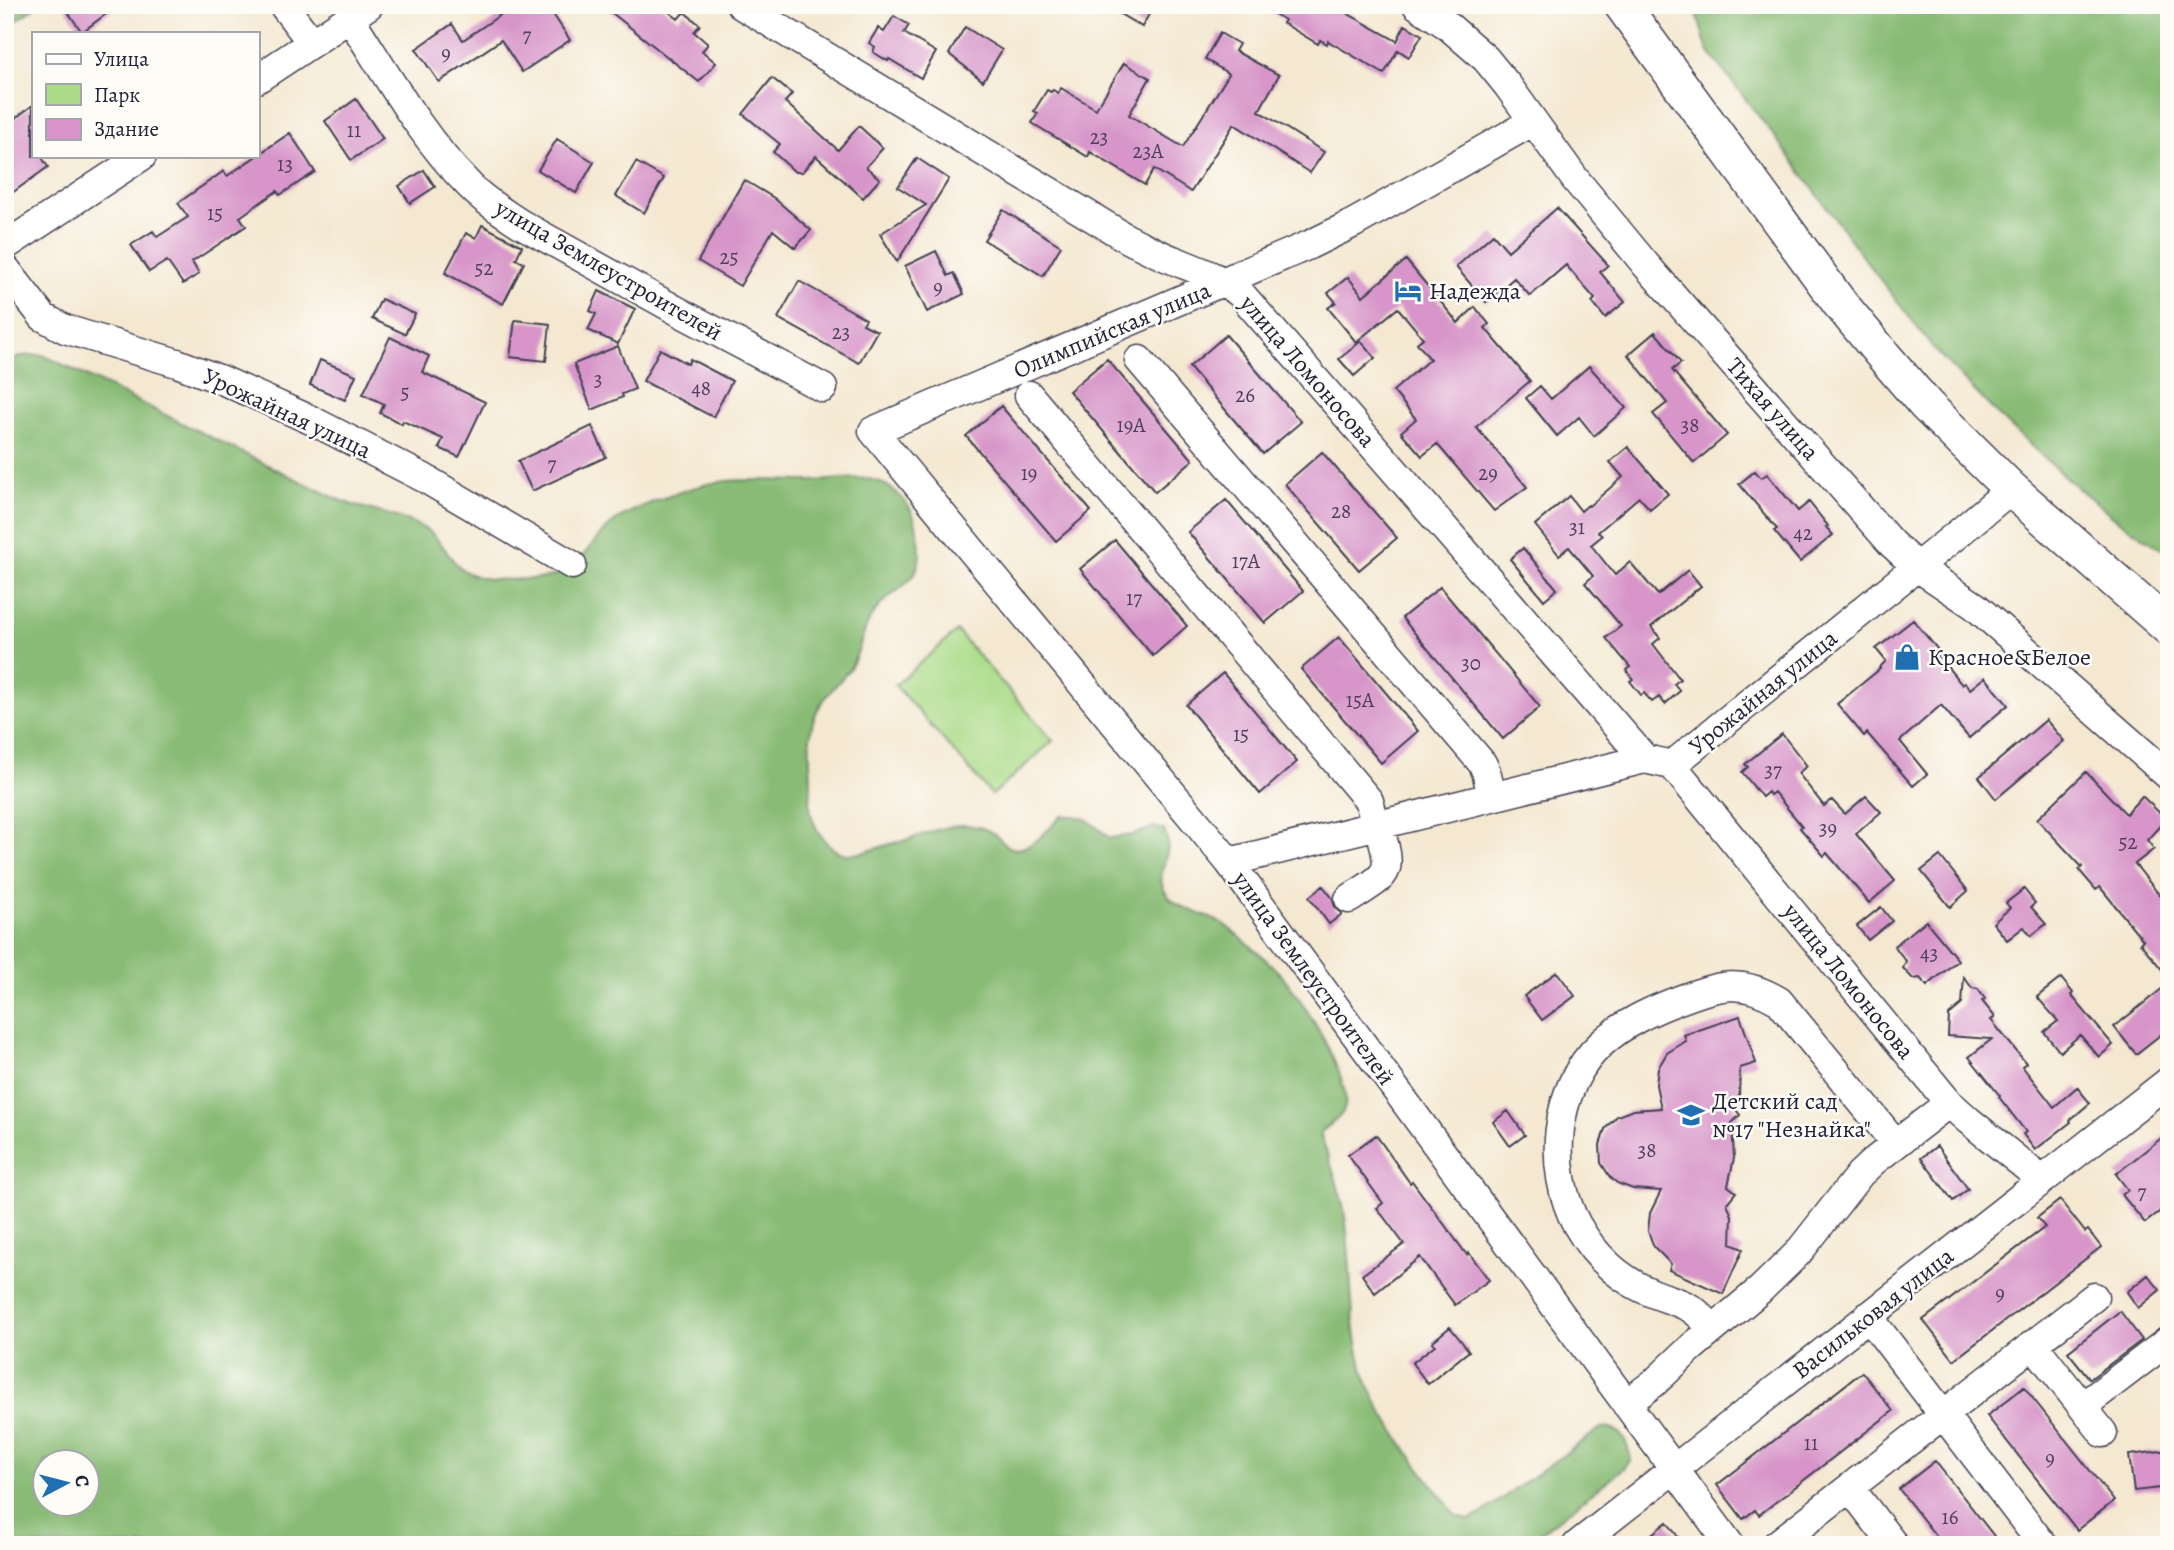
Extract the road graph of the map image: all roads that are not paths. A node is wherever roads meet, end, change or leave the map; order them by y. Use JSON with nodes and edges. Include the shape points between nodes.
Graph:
{"nodes":[{"id":1,"x":283,"y":5,"type":"edge"},
{"id":2,"x":741,"y":5,"type":"edge"},
{"id":3,"x":1417,"y":5,"type":"edge"},
{"id":4,"x":1622,"y":5,"type":"edge"},
{"id":5,"x":359,"y":12,"type":"edge"},
{"id":6,"x":312,"y":43,"type":"junction"},
{"id":7,"x":259,"y":78,"type":"edge"},
{"id":8,"x":1532,"y":122,"type":"junction"},
{"id":9,"x":139,"y":158,"type":"edge"},
{"id":10,"x":5,"y":246,"type":"edge"},
{"id":11,"x":5,"y":268,"type":"edge"},
{"id":12,"x":1227,"y":282,"type":"junction"},
{"id":13,"x":1139,"y":360,"type":"dead end"},
{"id":14,"x":822,"y":388,"type":"dead end"},
{"id":15,"x":1029,"y":395,"type":"dead end"},
{"id":16,"x":873,"y":431,"type":"joint"},
{"id":17,"x":2011,"y":489,"type":"junction"},
{"id":18,"x":572,"y":565,"type":"dead end"},
{"id":19,"x":1917,"y":567,"type":"junction"},
{"id":20,"x":2169,"y":628,"type":"edge"},
{"id":21,"x":1644,"y":759,"type":"junction"},
{"id":22,"x":1672,"y":765,"type":"junction"},
{"id":23,"x":2169,"y":776,"type":"edge"},
{"id":24,"x":1492,"y":797,"type":"junction"},
{"id":25,"x":1377,"y":826,"type":"junction"},
{"id":26,"x":1229,"y":862,"type":"junction"},
{"id":27,"x":1349,"y":899,"type":"dead end"},
{"id":28,"x":2169,"y":1081,"type":"edge"},
{"id":29,"x":1949,"y":1103,"type":"junction"},
{"id":30,"x":1896,"y":1143,"type":"junction"},
{"id":31,"x":2042,"y":1180,"type":"junction"},
{"id":32,"x":2094,"y":1297,"type":"dead end"},
{"id":33,"x":1868,"y":1316,"type":"junction"},
{"id":34,"x":1713,"y":1329,"type":"junction"},
{"id":35,"x":2169,"y":1340,"type":"edge"},
{"id":36,"x":2034,"y":1344,"type":"junction"},
{"id":37,"x":1626,"y":1404,"type":"junction"},
{"id":38,"x":2083,"y":1406,"type":"junction"},
{"id":39,"x":1944,"y":1415,"type":"junction"},
{"id":40,"x":2103,"y":1433,"type":"dead end"},
{"id":41,"x":1674,"y":1469,"type":"junction"},
{"id":42,"x":1850,"y":1488,"type":"junction"},
{"id":43,"x":1577,"y":1545,"type":"edge"},
{"id":44,"x":1730,"y":1545,"type":"edge"},
{"id":45,"x":1776,"y":1545,"type":"edge"},
{"id":46,"x":1894,"y":1545,"type":"edge"},
{"id":47,"x":2043,"y":1545,"type":"edge"}],
"edges":[{"from":1,"to":6,"type":"street"},
{"from":2,"to":12,"type":"street","name":"улица Ломоносова","via":[[1128,239]]},
{"from":3,"to":8,"type":"street","name":"Тихая улица","via":[[1486,60]]},
{"from":4,"to":17,"type":"main road","via":[[1838,301],[1926,405]]},
{"from":5,"to":6,"type":"street"},
{"from":5,"to":14,"type":"street","name":"улица Землеустроителей","via":[[427,135],[470,187],[521,224]]},
{"from":6,"to":7,"type":"street"},
{"from":8,"to":12,"type":"street","name":"Олимпийская улица","via":[[1343,228]]},
{"from":8,"to":19,"type":"street","name":"Тихая улица","via":[[1646,265]]},
{"from":9,"to":10,"type":"street"},
{"from":11,"to":18,"type":"street","name":"Урожайная улица","via":[[43,317],[65,329],[177,363],[311,421],[424,478]]},
{"from":12,"to":16,"type":"street","name":"Олимпийская улица"},
{"from":12,"to":21,"type":"street","name":"улица Ломоносова","via":[[1254,306]]},
{"from":13,"to":24,"type":"street","via":[[1482,763]]},
{"from":15,"to":25,"type":"street","via":[[1369,801]]},
{"from":16,"to":26,"type":"street","name":"улица Землеустроителей"},
{"from":17,"to":19,"type":"street","name":"Урожайная улица"},
{"from":17,"to":20,"type":"main road"},
{"from":19,"to":22,"type":"street","name":"Урожайная улица"},
{"from":19,"to":23,"type":"street","name":"Тихая улица","via":[[1975,607]]},
{"from":21,"to":22,"type":"street","name":"Урожайная улица"},
{"from":21,"to":24,"type":"street","name":"Урожайная улица"},
{"from":22,"to":29,"type":"street","name":"улица Ломоносова"},
{"from":24,"to":25,"type":"street","name":"Урожайная улица"},
{"from":25,"to":26,"type":"street","name":"Урожайная улица"},
{"from":25,"to":27,"type":"street","via":[[1386,871]]},
{"from":26,"to":37,"type":"street","name":"улица Землеустроителей"},
{"from":28,"to":31,"type":"street","name":"Васильковая улица"},
{"from":29,"to":30,"type":"street"},
{"from":29,"to":31,"type":"street","name":"улица Ломоносова"},
{"from":30,"to":34,"type":"street","via":[[1860,1174],[1798,1253]]},
{"from":30,"to":34,"type":"street","via":[[1779,1000],[1763,991],[1745,986],[1710,988],[1637,1018],[1600,1045],[1576,1078],[1559,1129],[1561,1180],[1568,1205],[1603,1261],[1623,1278],[1690,1308]]},
{"from":31,"to":33,"type":"street","name":"Васильковая улица"},
{"from":32,"to":36,"type":"street"},
{"from":33,"to":39,"type":"street"},
{"from":33,"to":41,"type":"street","name":"Васильковая улица"},
{"from":34,"to":37,"type":"street"},
{"from":35,"to":38,"type":"street"},
{"from":36,"to":38,"type":"street"},
{"from":36,"to":39,"type":"street"},
{"from":37,"to":41,"type":"street","name":"улица Землеустроителей"},
{"from":38,"to":40,"type":"street"},
{"from":39,"to":42,"type":"street"},
{"from":39,"to":47,"type":"street"},
{"from":41,"to":43,"type":"street","name":"Васильковая улица"},
{"from":41,"to":44,"type":"street","name":"улица Землеустроителей"},
{"from":42,"to":45,"type":"street"},
{"from":42,"to":46,"type":"street"}]}
